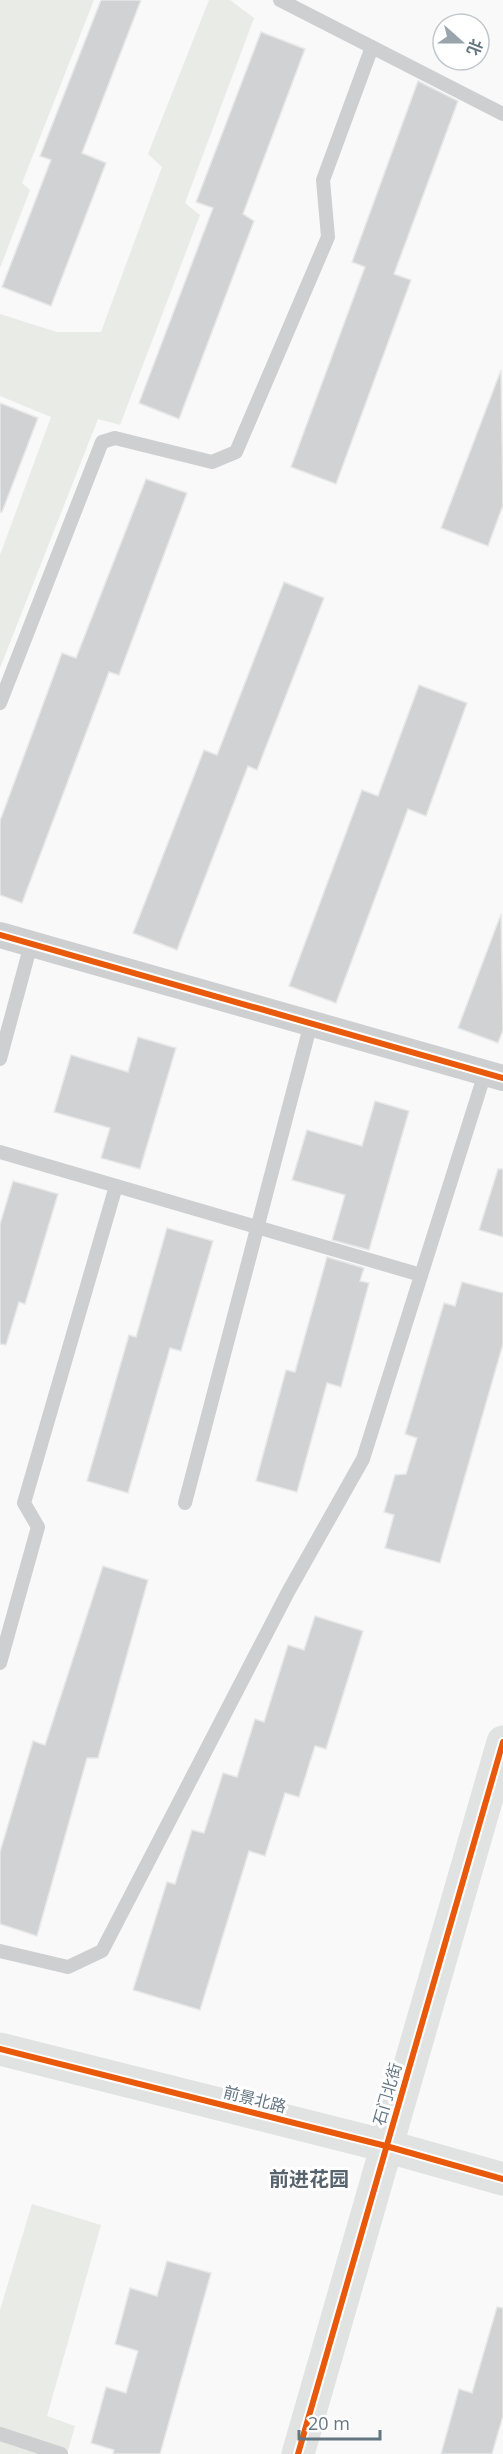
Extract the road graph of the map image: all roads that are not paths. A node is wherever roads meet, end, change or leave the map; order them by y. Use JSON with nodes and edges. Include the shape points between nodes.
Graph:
{"nodes":[{"id":1,"x":280,"y":0,"type":"edge"},
{"id":2,"x":372,"y":47,"type":"junction"},
{"id":3,"x":503,"y":114,"type":"edge"},
{"id":4,"x":0,"y":703,"type":"edge"},
{"id":5,"x":0,"y":935,"type":"edge"},
{"id":6,"x":31,"y":944,"type":"junction"},
{"id":7,"x":311,"y":1023,"type":"junction"},
{"id":8,"x":0,"y":1059,"type":"edge"},
{"id":9,"x":494,"y":1075,"type":"edge"},
{"id":10,"x":0,"y":1152,"type":"edge"},
{"id":11,"x":116,"y":1186,"type":"junction"},
{"id":12,"x":257,"y":1227,"type":"junction"},
{"id":13,"x":421,"y":1275,"type":"junction"},
{"id":14,"x":184,"y":1503,"type":"dead end"},
{"id":15,"x":0,"y":1663,"type":"edge"},
{"id":16,"x":503,"y":1742,"type":"edge"},
{"id":17,"x":0,"y":1951,"type":"edge"},
{"id":18,"x":0,"y":2049,"type":"edge"},
{"id":19,"x":386,"y":2146,"type":"junction"},
{"id":20,"x":503,"y":2179,"type":"edge"},
{"id":21,"x":0,"y":2434,"type":"edge"},
{"id":22,"x":61,"y":2454,"type":"edge"},
{"id":23,"x":298,"y":2454,"type":"edge"}],
"edges":[{"from":1,"to":2,"type":"lane"},
{"from":2,"to":3,"type":"lane"},
{"from":2,"to":4,"type":"lane","via":[[322,180],[328,237],[236,452],[212,462],[115,438],[102,442]]},
{"from":5,"to":6,"type":"street"},
{"from":6,"to":7,"type":"street"},
{"from":6,"to":8,"type":"lane"},
{"from":7,"to":9,"type":"street"},
{"from":7,"to":12,"type":"lane"},
{"from":9,"to":13,"type":"lane"},
{"from":10,"to":11,"type":"lane"},
{"from":11,"to":12,"type":"lane"},
{"from":11,"to":15,"type":"lane","via":[[24,1503],[38,1527]]},
{"from":12,"to":13,"type":"lane"},
{"from":12,"to":14,"type":"lane"},
{"from":13,"to":17,"type":"lane","via":[[363,1459],[288,1592],[102,1952],[68,1967]]},
{"from":16,"to":19,"type":"street","name":"石门北街"},
{"from":18,"to":19,"type":"street","name":"前景北路"},
{"from":19,"to":20,"type":"street","name":"前景北路"},
{"from":19,"to":23,"type":"street","name":"石门北街"},
{"from":21,"to":22,"type":"lane"}]}
